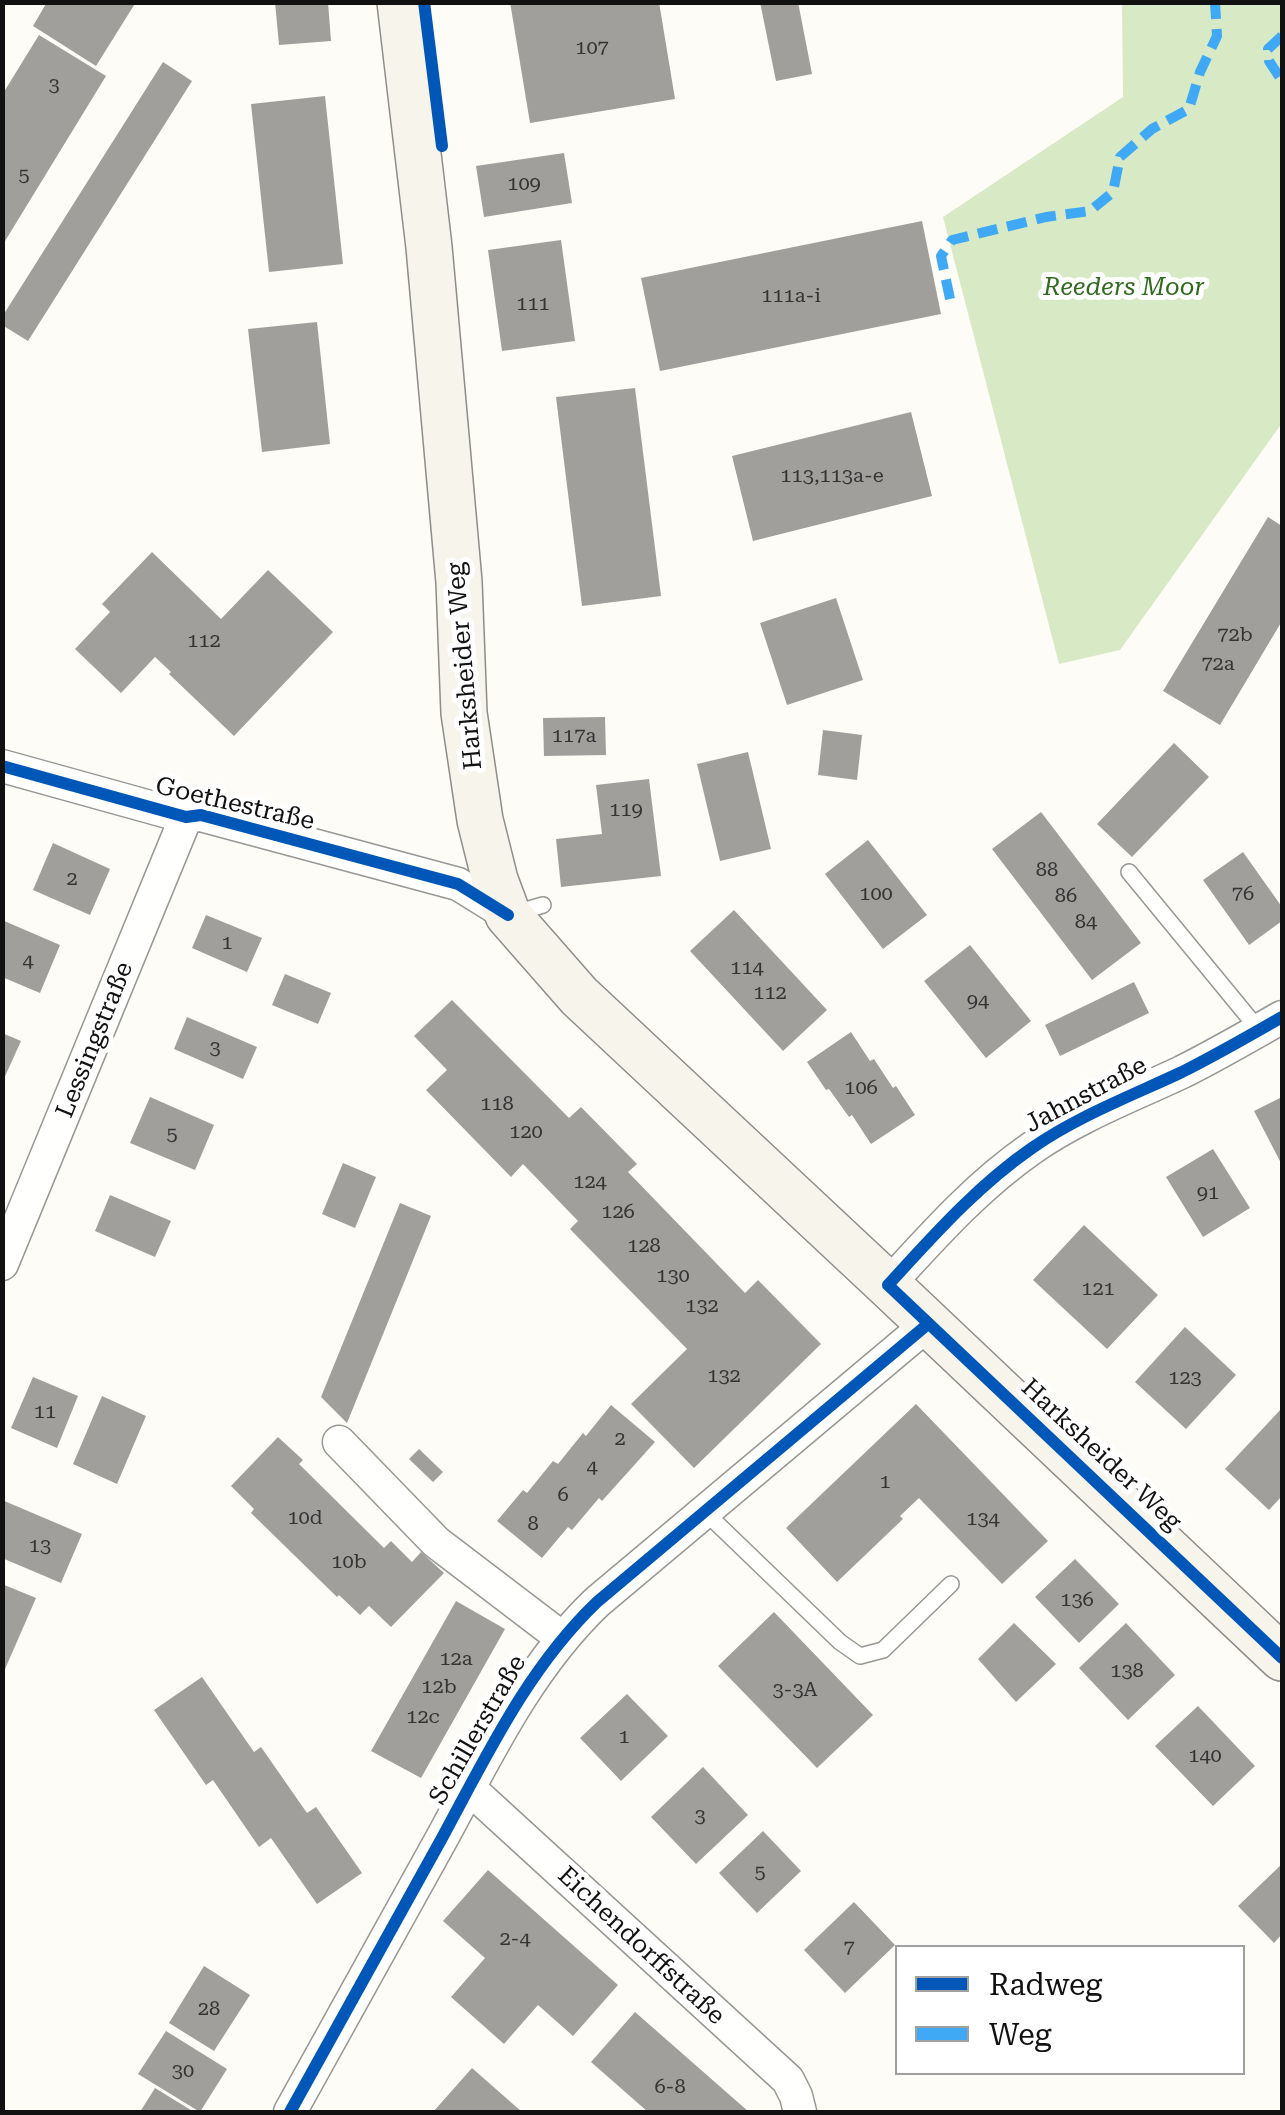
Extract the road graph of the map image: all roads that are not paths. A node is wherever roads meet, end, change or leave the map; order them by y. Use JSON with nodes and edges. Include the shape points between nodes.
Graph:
{"nodes":[{"id":1,"x":400,"y":2,"type":"edge"},
{"id":2,"x":2,"y":766,"type":"edge"},
{"id":3,"x":186,"y":817,"type":"junction"},
{"id":4,"x":1129,"y":872,"type":"dead end"},
{"id":5,"x":526,"y":910,"type":"junction"},
{"id":6,"x":1271,"y":1024,"type":"edge"},
{"id":7,"x":2,"y":1264,"type":"edge"},
{"id":8,"x":888,"y":1285,"type":"junction"},
{"id":9,"x":928,"y":1324,"type":"junction"},
{"id":10,"x":339,"y":1442,"type":"dead end"},
{"id":11,"x":705,"y":1512,"type":"junction"},
{"id":12,"x":951,"y":1584,"type":"dead end"},
{"id":13,"x":562,"y":1638,"type":"junction"},
{"id":14,"x":1282,"y":1658,"type":"edge"},
{"id":15,"x":469,"y":1788,"type":"junction"},
{"id":16,"x":290,"y":2112,"type":"edge"},
{"id":17,"x":800,"y":2112,"type":"edge"}],
"edges":[{"from":1,"to":5,"type":"main road","name":"Harksheider Weg","via":[[429,246],[464,713],[495,880]]},
{"from":2,"to":3,"type":"street","name":"Goethestraße"},
{"from":3,"to":5,"type":"street","name":"Goethestraße","via":[[458,884]]},
{"from":3,"to":7,"type":"street","name":"Lessingstraße"},
{"from":4,"to":6,"type":"lane"},
{"from":5,"to":8,"type":"main road","name":"Harksheider Weg","via":[[579,996]]},
{"from":6,"to":8,"type":"street","name":"Jahnstraße","via":[[1032,1147],[960,1207]]},
{"from":8,"to":9,"type":"main road","name":"Harksheider Weg"},
{"from":9,"to":11,"type":"street","name":"Schillerstraße"},
{"from":9,"to":14,"type":"main road","name":"Harksheider Weg"},
{"from":10,"to":13,"type":"street","via":[[436,1542]]},
{"from":11,"to":12,"type":"lane","via":[[860,1656],[883,1650]]},
{"from":11,"to":13,"type":"street","name":"Schillerstraße"},
{"from":13,"to":15,"type":"street","name":"Schillerstraße"},
{"from":15,"to":16,"type":"street","name":"Schillerstraße"},
{"from":15,"to":17,"type":"street","name":"Eichendorffstraße","via":[[788,2080]]}]}
